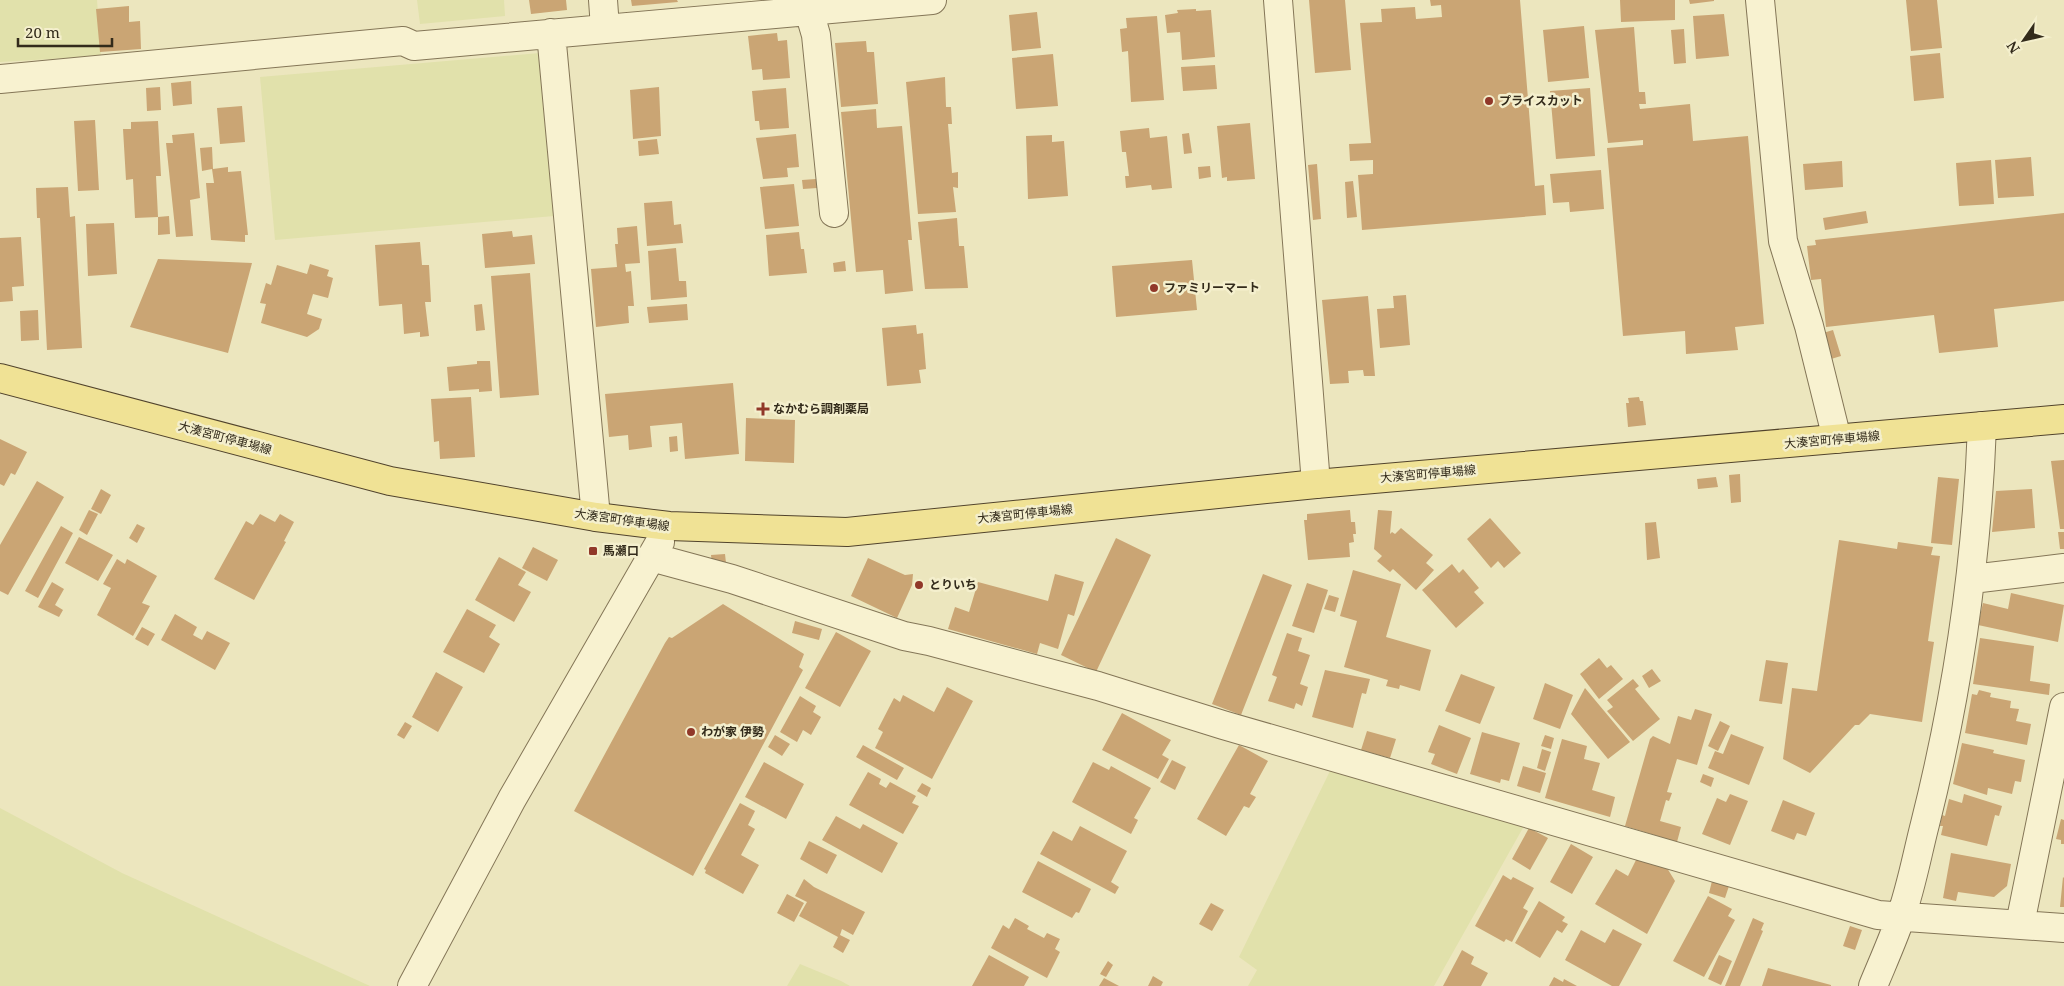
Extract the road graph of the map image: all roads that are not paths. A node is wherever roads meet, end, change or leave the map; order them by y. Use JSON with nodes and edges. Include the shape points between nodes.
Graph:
{"nodes":[{"id":1,"x":603,"y":0,"type":"edge"},
{"id":2,"x":932,"y":0,"type":"edge"},
{"id":3,"x":1278,"y":0,"type":"edge"},
{"id":4,"x":1760,"y":0,"type":"edge"},
{"id":5,"x":771,"y":7,"type":"edge"},
{"id":6,"x":808,"y":11,"type":"junction"},
{"id":7,"x":606,"y":28,"type":"junction"},
{"id":8,"x":551,"y":33,"type":"junction"},
{"id":9,"x":0,"y":79,"type":"edge"},
{"id":10,"x":834,"y":213,"type":"dead end"},
{"id":11,"x":0,"y":378,"type":"edge"},
{"id":12,"x":2064,"y":419,"type":"edge"},
{"id":13,"x":1982,"y":426,"type":"junction"},
{"id":14,"x":1837,"y":439,"type":"junction"},
{"id":15,"x":1316,"y":484,"type":"junction"},
{"id":16,"x":596,"y":517,"type":"junction"},
{"id":17,"x":669,"y":526,"type":"junction"},
{"id":18,"x":651,"y":557,"type":"junction"},
{"id":19,"x":2064,"y":568,"type":"edge"},
{"id":20,"x":1972,"y":579,"type":"junction"},
{"id":21,"x":2064,"y":707,"type":"edge"},
{"id":22,"x":1901,"y":918,"type":"junction"},
{"id":23,"x":2020,"y":924,"type":"junction"},
{"id":24,"x":2064,"y":928,"type":"edge"},
{"id":25,"x":412,"y":986,"type":"edge"},
{"id":26,"x":1873,"y":986,"type":"edge"}],
"edges":[{"from":1,"to":7,"type":"street"},
{"from":2,"to":6,"type":"street"},
{"from":3,"to":15,"type":"street"},
{"from":4,"to":14,"type":"street","via":[[1783,241],[1809,326]]},
{"from":5,"to":6,"type":"street"},
{"from":5,"to":7,"type":"street"},
{"from":6,"to":10,"type":"street","via":[[816,35]]},
{"from":7,"to":8,"type":"street"},
{"from":8,"to":9,"type":"street","via":[[414,46],[403,42]]},
{"from":8,"to":16,"type":"street"},
{"from":11,"to":16,"type":"main road","name":"大湊宮町停車場線","via":[[390,482]]},
{"from":12,"to":13,"type":"main road","name":"大湊宮町停車場線"},
{"from":13,"to":14,"type":"main road","name":"大湊宮町停車場線"},
{"from":13,"to":20,"type":"street"},
{"from":14,"to":15,"type":"main road","name":"大湊宮町停車場線"},
{"from":15,"to":17,"type":"main road","name":"大湊宮町停車場線","via":[[847,532]]},
{"from":16,"to":17,"type":"main road","name":"大湊宮町停車場線"},
{"from":17,"to":18,"type":"street"},
{"from":18,"to":22,"type":"street","via":[[904,636],[1098,686],[1878,915]]},
{"from":18,"to":25,"type":"street","via":[[512,799]]},
{"from":19,"to":20,"type":"street"},
{"from":20,"to":22,"type":"street","via":[[1935,786]]},
{"from":21,"to":23,"type":"street"},
{"from":22,"to":23,"type":"street"},
{"from":22,"to":26,"type":"street"},
{"from":23,"to":24,"type":"street"}]}
